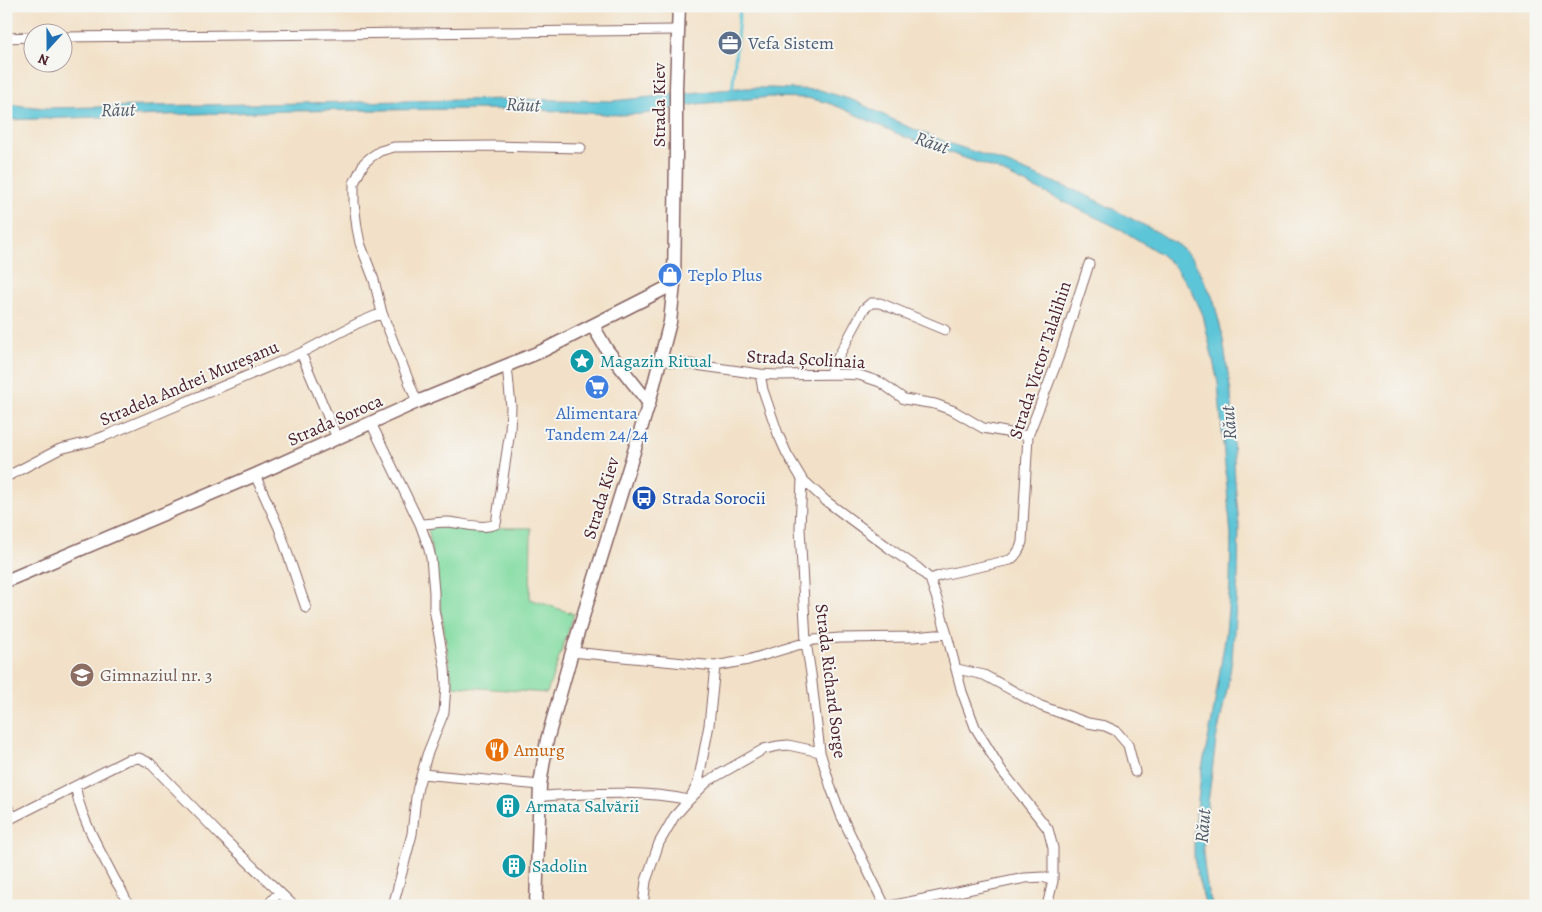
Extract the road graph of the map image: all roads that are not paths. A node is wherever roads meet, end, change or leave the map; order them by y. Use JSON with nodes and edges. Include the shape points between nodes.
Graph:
{"nodes":[{"id":1,"x":679,"y":6,"type":"edge"},
{"id":2,"x":677,"y":30,"type":"junction"},
{"id":3,"x":22,"y":37,"type":"edge"},
{"id":4,"x":72,"y":37,"type":"edge"},
{"id":5,"x":6,"y":38,"type":"edge"},
{"id":6,"x":581,"y":148,"type":"dead end"},
{"id":7,"x":1089,"y":264,"type":"dead end"},
{"id":8,"x":674,"y":284,"type":"junction"},
{"id":9,"x":382,"y":313,"type":"junction"},
{"id":10,"x":593,"y":326,"type":"junction"},
{"id":11,"x":945,"y":330,"type":"dead end"},
{"id":12,"x":300,"y":352,"type":"junction"},
{"id":13,"x":660,"y":360,"type":"junction"},
{"id":14,"x":507,"y":365,"type":"junction"},
{"id":15,"x":760,"y":374,"type":"junction"},
{"id":16,"x":829,"y":374,"type":"junction"},
{"id":17,"x":418,"y":402,"type":"junction"},
{"id":18,"x":648,"y":403,"type":"junction"},
{"id":19,"x":371,"y":423,"type":"junction"},
{"id":20,"x":1028,"y":436,"type":"junction"},
{"id":21,"x":337,"y":438,"type":"junction"},
{"id":22,"x":255,"y":475,"type":"junction"},
{"id":23,"x":6,"y":476,"type":"edge"},
{"id":24,"x":802,"y":478,"type":"junction"},
{"id":25,"x":420,"y":524,"type":"junction"},
{"id":26,"x":930,"y":579,"type":"junction"},
{"id":27,"x":6,"y":582,"type":"edge"},
{"id":28,"x":306,"y":608,"type":"dead end"},
{"id":29,"x":947,"y":634,"type":"junction"},
{"id":30,"x":806,"y":642,"type":"junction"},
{"id":31,"x":572,"y":652,"type":"junction"},
{"id":32,"x":715,"y":666,"type":"junction"},
{"id":33,"x":957,"y":669,"type":"junction"},
{"id":34,"x":820,"y":752,"type":"junction"},
{"id":35,"x":1135,"y":772,"type":"dead end"},
{"id":36,"x":422,"y":774,"type":"junction"},
{"id":37,"x":76,"y":786,"type":"junction"},
{"id":38,"x":539,"y":790,"type":"junction"},
{"id":39,"x":689,"y":800,"type":"junction"},
{"id":40,"x":6,"y":804,"type":"edge"},
{"id":41,"x":9,"y":819,"type":"edge"},
{"id":42,"x":1053,"y":881,"type":"junction"},
{"id":43,"x":279,"y":892,"type":"junction"},
{"id":44,"x":128,"y":906,"type":"edge"},
{"id":45,"x":267,"y":906,"type":"edge"},
{"id":46,"x":294,"y":906,"type":"edge"},
{"id":47,"x":393,"y":906,"type":"edge"},
{"id":48,"x":536,"y":906,"type":"edge"},
{"id":49,"x":643,"y":906,"type":"edge"},
{"id":50,"x":885,"y":906,"type":"edge"},
{"id":51,"x":890,"y":906,"type":"edge"},
{"id":52,"x":1047,"y":906,"type":"edge"}],
"edges":[{"from":1,"to":2,"type":"main road","name":"Strada Kiev"},
{"from":2,"to":4,"type":"street"},
{"from":2,"to":8,"type":"main road","name":"Strada Kiev"},
{"from":3,"to":5,"type":"street"},
{"from":6,"to":9,"type":"street","via":[[394,147],[371,157],[356,178],[353,194],[356,228]]},
{"from":7,"to":20,"type":"street","name":"Strada Victor Talalihin","via":[[1056,367]]},
{"from":8,"to":10,"type":"main road","name":"Strada Soroca"},
{"from":8,"to":13,"type":"main road","name":"Strada Kiev","via":[[670,322]]},
{"from":9,"to":12,"type":"street","name":"Stradela Andrei Mureșanu"},
{"from":9,"to":17,"type":"street"},
{"from":10,"to":14,"type":"main road","name":"Strada Soroca"},
{"from":10,"to":18,"type":"main road","via":[[607,350]]},
{"from":11,"to":16,"type":"street","via":[[880,303],[871,303],[854,325]]},
{"from":12,"to":21,"type":"street"},
{"from":12,"to":23,"type":"street","name":"Stradela Andrei Mureșanu","via":[[105,436],[60,449]]},
{"from":13,"to":15,"type":"street","name":"Strada Școlinaia"},
{"from":13,"to":18,"type":"main road","name":"Strada Kiev"},
{"from":14,"to":17,"type":"main road","name":"Strada Soroca"},
{"from":14,"to":25,"type":"street","via":[[510,430],[496,524]]},
{"from":15,"to":16,"type":"street","name":"Strada Școlinaia"},
{"from":15,"to":24,"type":"street","via":[[778,434]]},
{"from":16,"to":20,"type":"street","name":"Strada Școlinaia","via":[[873,379],[904,399],[935,404],[983,428]]},
{"from":17,"to":19,"type":"main road","name":"Strada Soroca"},
{"from":18,"to":31,"type":"main road","name":"Strada Kiev"},
{"from":19,"to":21,"type":"main road","name":"Strada Soroca"},
{"from":19,"to":25,"type":"street"},
{"from":20,"to":26,"type":"street","name":"Strada Victor Talalihin","via":[[1020,550],[1010,560]]},
{"from":21,"to":22,"type":"main road","name":"Strada Soroca"},
{"from":22,"to":27,"type":"main road","name":"Strada Soroca"},
{"from":22,"to":28,"type":"street","via":[[279,528]]},
{"from":24,"to":26,"type":"street","via":[[826,501]]},
{"from":24,"to":30,"type":"street","name":"Strada Richard Sorge","via":[[800,528]]},
{"from":25,"to":36,"type":"street","via":[[430,558],[446,685],[444,712]]},
{"from":26,"to":29,"type":"street"},
{"from":29,"to":30,"type":"street","via":[[832,638]]},
{"from":29,"to":33,"type":"street"},
{"from":30,"to":32,"type":"street","via":[[748,660]]},
{"from":30,"to":34,"type":"street","name":"Strada Richard Sorge"},
{"from":31,"to":32,"type":"street"},
{"from":31,"to":38,"type":"main road","name":"Strada Kiev","via":[[547,740]]},
{"from":32,"to":39,"type":"street","via":[[701,769]]},
{"from":33,"to":35,"type":"street","via":[[984,675],[1041,706],[1116,731],[1128,745]]},
{"from":33,"to":42,"type":"street","via":[[974,727],[1002,771],[1048,829],[1053,848]]},
{"from":34,"to":39,"type":"street","via":[[788,746],[764,749],[708,782]]},
{"from":34,"to":50,"type":"street","name":"Strada Richard Sorge","via":[[841,815]]},
{"from":36,"to":38,"type":"street"},
{"from":36,"to":47,"type":"street","via":[[412,834]]},
{"from":37,"to":41,"type":"street"},
{"from":37,"to":43,"type":"street","via":[[127,760],[145,760]]},
{"from":37,"to":44,"type":"street","via":[[76,795],[94,839]]},
{"from":38,"to":39,"type":"street","via":[[662,795]]},
{"from":38,"to":48,"type":"main road","name":"Strada Kiev"},
{"from":39,"to":49,"type":"street","via":[[674,817],[660,843],[646,881]]},
{"from":40,"to":41,"type":"street"},
{"from":42,"to":51,"type":"street","via":[[1025,878]]},
{"from":42,"to":52,"type":"street"},
{"from":43,"to":45,"type":"street"},
{"from":43,"to":46,"type":"street"}]}
